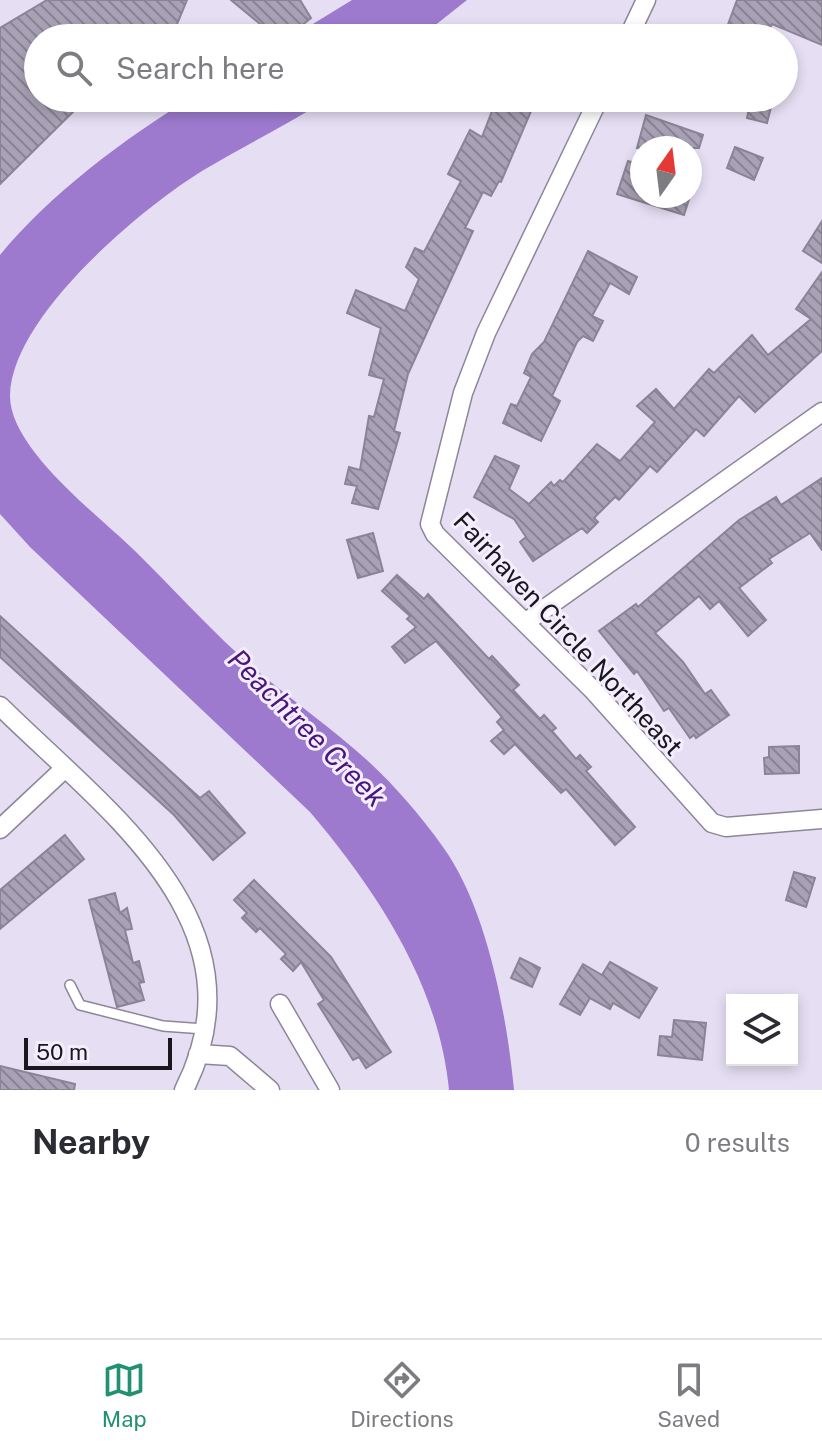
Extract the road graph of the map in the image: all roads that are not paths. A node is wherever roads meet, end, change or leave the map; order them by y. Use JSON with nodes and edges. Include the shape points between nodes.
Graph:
{"nodes":[{"id":1,"x":646,"y":0,"type":"edge"},
{"id":2,"x":635,"y":24,"type":"edge"},
{"id":3,"x":592,"y":112,"type":"edge"},
{"id":4,"x":822,"y":412,"type":"edge"},
{"id":5,"x":526,"y":622,"type":"junction"},
{"id":6,"x":0,"y":706,"type":"edge"},
{"id":7,"x":64,"y":769,"type":"junction"},
{"id":8,"x":822,"y":819,"type":"edge"},
{"id":9,"x":0,"y":829,"type":"edge"},
{"id":10,"x":70,"y":985,"type":"dead end"},
{"id":11,"x":280,"y":1004,"type":"dead end"},
{"id":12,"x":204,"y":1029,"type":"junction"},
{"id":13,"x":198,"y":1054,"type":"junction"},
{"id":14,"x":184,"y":1090,"type":"edge"},
{"id":15,"x":270,"y":1090,"type":"edge"},
{"id":16,"x":330,"y":1090,"type":"edge"}],
"edges":[{"from":1,"to":2,"type":"street"},
{"from":3,"to":5,"type":"street","name":"Fairhaven Circle Northeast","via":[[486,333],[429,514],[435,534]]},
{"from":4,"to":5,"type":"street"},
{"from":5,"to":8,"type":"street","name":"Fairhaven Circle Northeast","via":[[712,823],[726,827]]},
{"from":6,"to":7,"type":"street"},
{"from":7,"to":9,"type":"street"},
{"from":7,"to":12,"type":"street","via":[[141,845],[177,891],[199,941]]},
{"from":10,"to":12,"type":"lane","via":[[80,1005],[163,1026]]},
{"from":11,"to":16,"type":"street"},
{"from":12,"to":13,"type":"street"},
{"from":13,"to":14,"type":"street"},
{"from":13,"to":15,"type":"street","via":[[230,1056]]}]}
